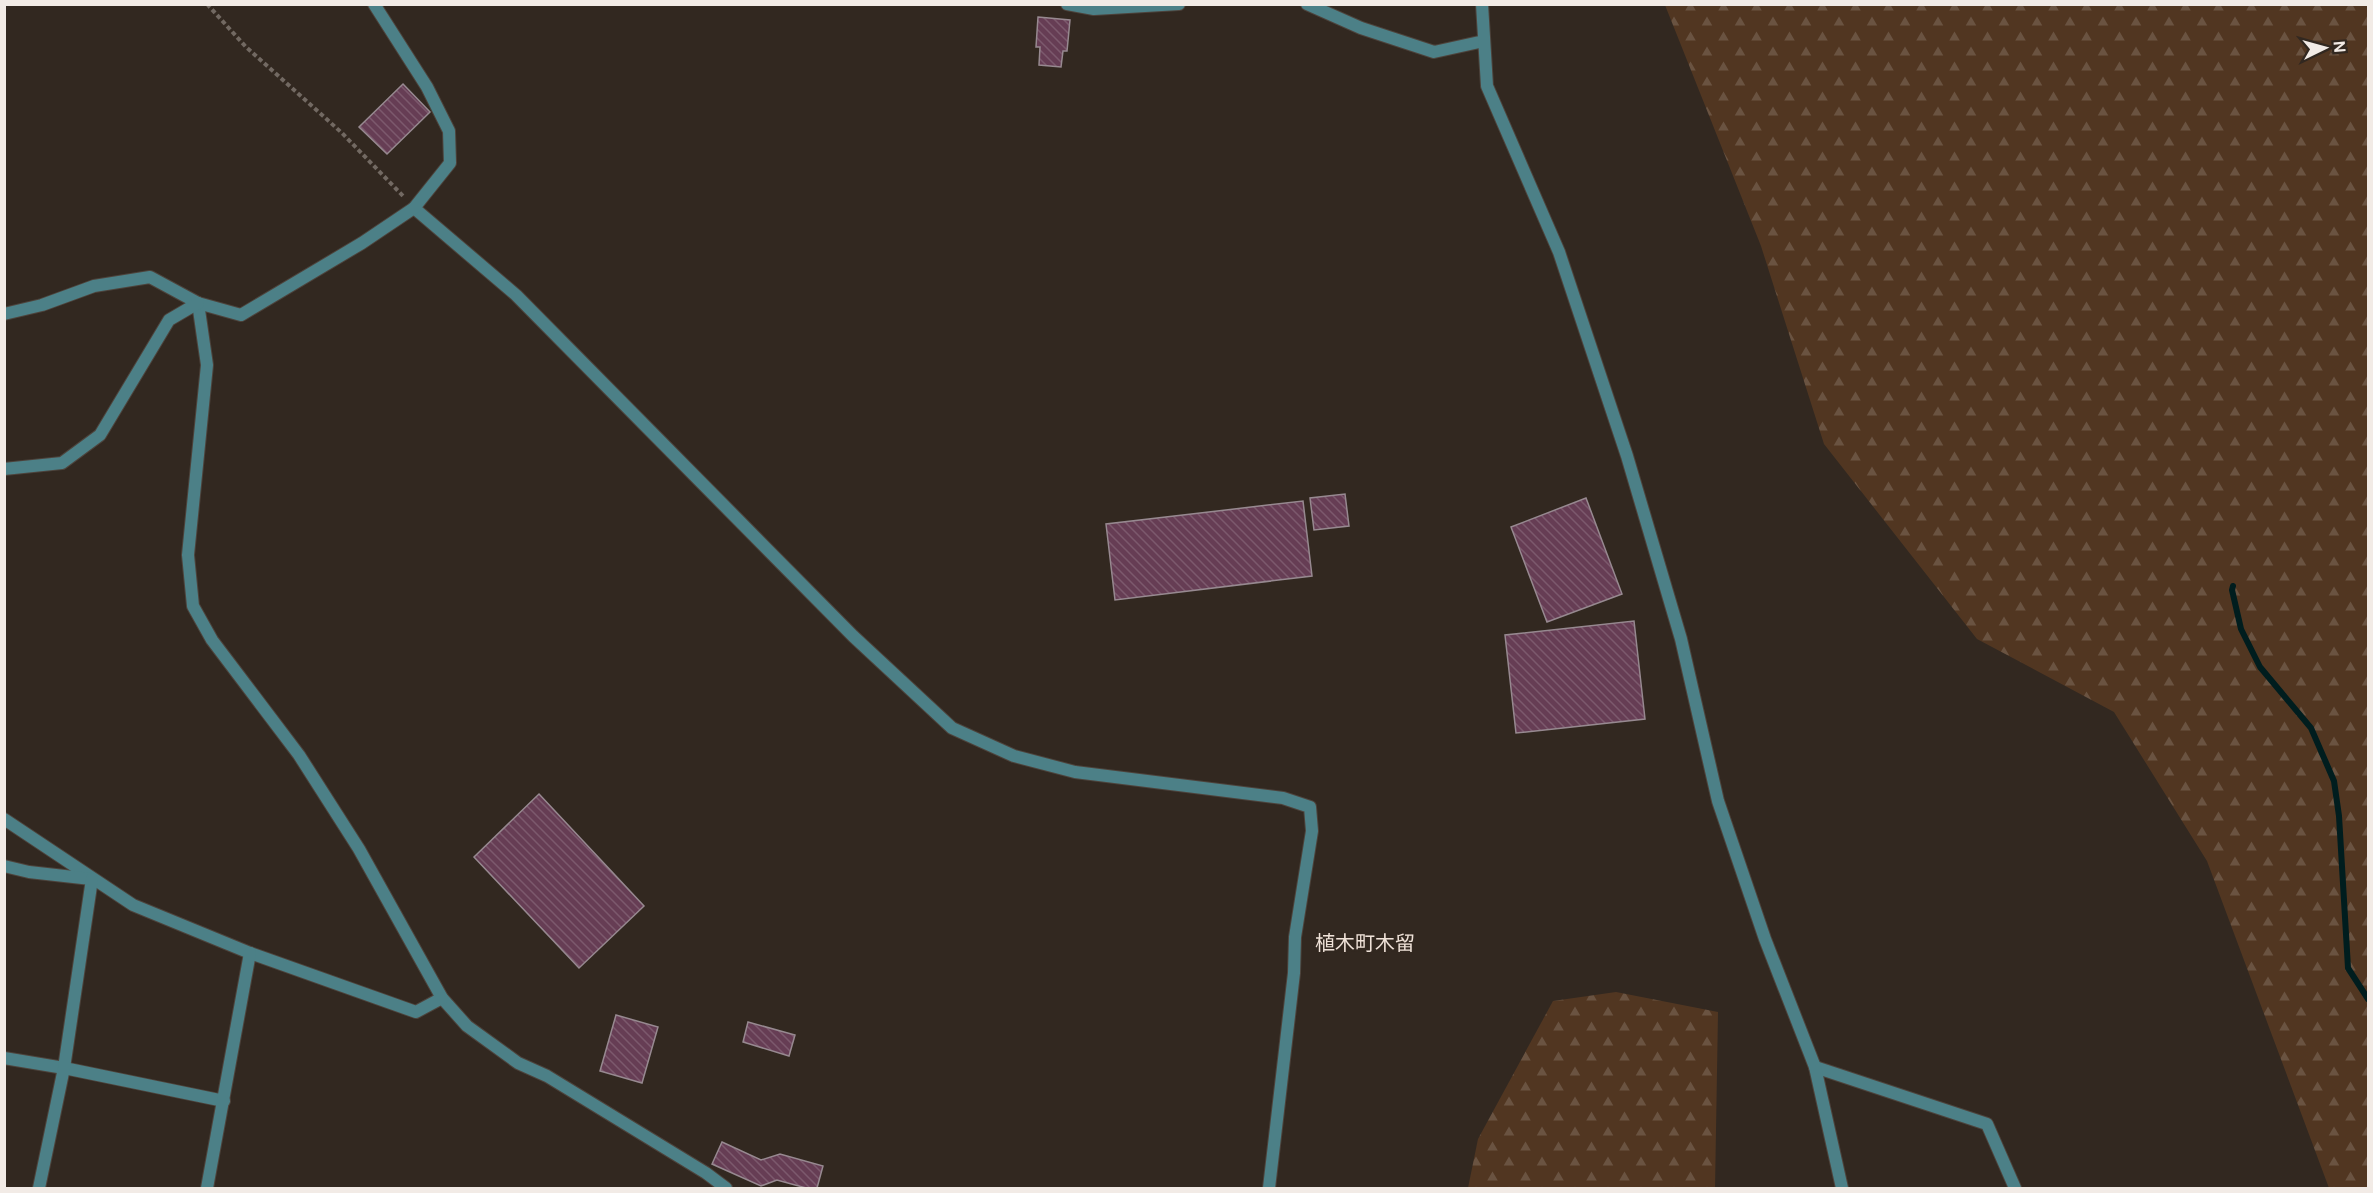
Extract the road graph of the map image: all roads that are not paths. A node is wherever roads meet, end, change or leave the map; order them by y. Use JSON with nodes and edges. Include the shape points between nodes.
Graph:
{"nodes":[{"id":1,"x":374,"y":4,"type":"edge"},
{"id":2,"x":1067,"y":4,"type":"edge"},
{"id":3,"x":1179,"y":4,"type":"edge"},
{"id":4,"x":1307,"y":4,"type":"edge"},
{"id":5,"x":1482,"y":4,"type":"edge"},
{"id":6,"x":1484,"y":41,"type":"junction"},
{"id":7,"x":414,"y":208,"type":"junction"},
{"id":8,"x":198,"y":303,"type":"junction"},
{"id":9,"x":4,"y":314,"type":"edge"},
{"id":10,"x":4,"y":469,"type":"edge"},
{"id":11,"x":4,"y":819,"type":"edge"},
{"id":12,"x":4,"y":866,"type":"edge"},
{"id":13,"x":92,"y":879,"type":"junction"},
{"id":14,"x":250,"y":953,"type":"junction"},
{"id":15,"x":442,"y":998,"type":"junction"},
{"id":16,"x":4,"y":1058,"type":"edge"},
{"id":17,"x":1815,"y":1067,"type":"junction"},
{"id":18,"x":64,"y":1068,"type":"junction"},
{"id":19,"x":224,"y":1101,"type":"junction"},
{"id":20,"x":39,"y":1188,"type":"edge"},
{"id":21,"x":207,"y":1188,"type":"edge"},
{"id":22,"x":726,"y":1188,"type":"edge"},
{"id":23,"x":1269,"y":1188,"type":"edge"},
{"id":24,"x":1842,"y":1188,"type":"edge"},
{"id":25,"x":2015,"y":1188,"type":"edge"}],
"edges":[{"from":1,"to":7,"type":"street","via":[[427,87],[449,131],[450,163]]},
{"from":2,"to":3,"type":"street","via":[[1094,9]]},
{"from":4,"to":6,"type":"street","via":[[1361,28],[1434,52]]},
{"from":5,"to":6,"type":"street"},
{"from":6,"to":17,"type":"street","via":[[1487,86],[1559,252],[1623,444],[1681,639],[1718,801],[1765,939]]},
{"from":7,"to":8,"type":"street","via":[[241,315]]},
{"from":7,"to":23,"type":"street","via":[[516,295],[853,636],[952,728],[1014,756],[1075,772],[1283,798],[1310,807],[1312,831],[1295,937]]},
{"from":8,"to":9,"type":"street","via":[[150,277],[94,286]]},
{"from":8,"to":10,"type":"street","via":[[169,320],[100,435],[62,463]]},
{"from":8,"to":15,"type":"street","via":[[207,365],[188,555],[193,606],[212,640],[299,755],[347,830]]},
{"from":11,"to":13,"type":"street"},
{"from":12,"to":13,"type":"street"},
{"from":13,"to":14,"type":"street","via":[[133,905]]},
{"from":13,"to":18,"type":"street"},
{"from":14,"to":15,"type":"street","via":[[416,1012]]},
{"from":14,"to":19,"type":"street"},
{"from":15,"to":22,"type":"street","via":[[467,1026],[518,1063],[547,1076]]},
{"from":16,"to":18,"type":"street"},
{"from":17,"to":24,"type":"street"},
{"from":17,"to":25,"type":"street","via":[[1987,1124]]},
{"from":18,"to":19,"type":"street"},
{"from":18,"to":20,"type":"street"},
{"from":19,"to":21,"type":"street"}]}
